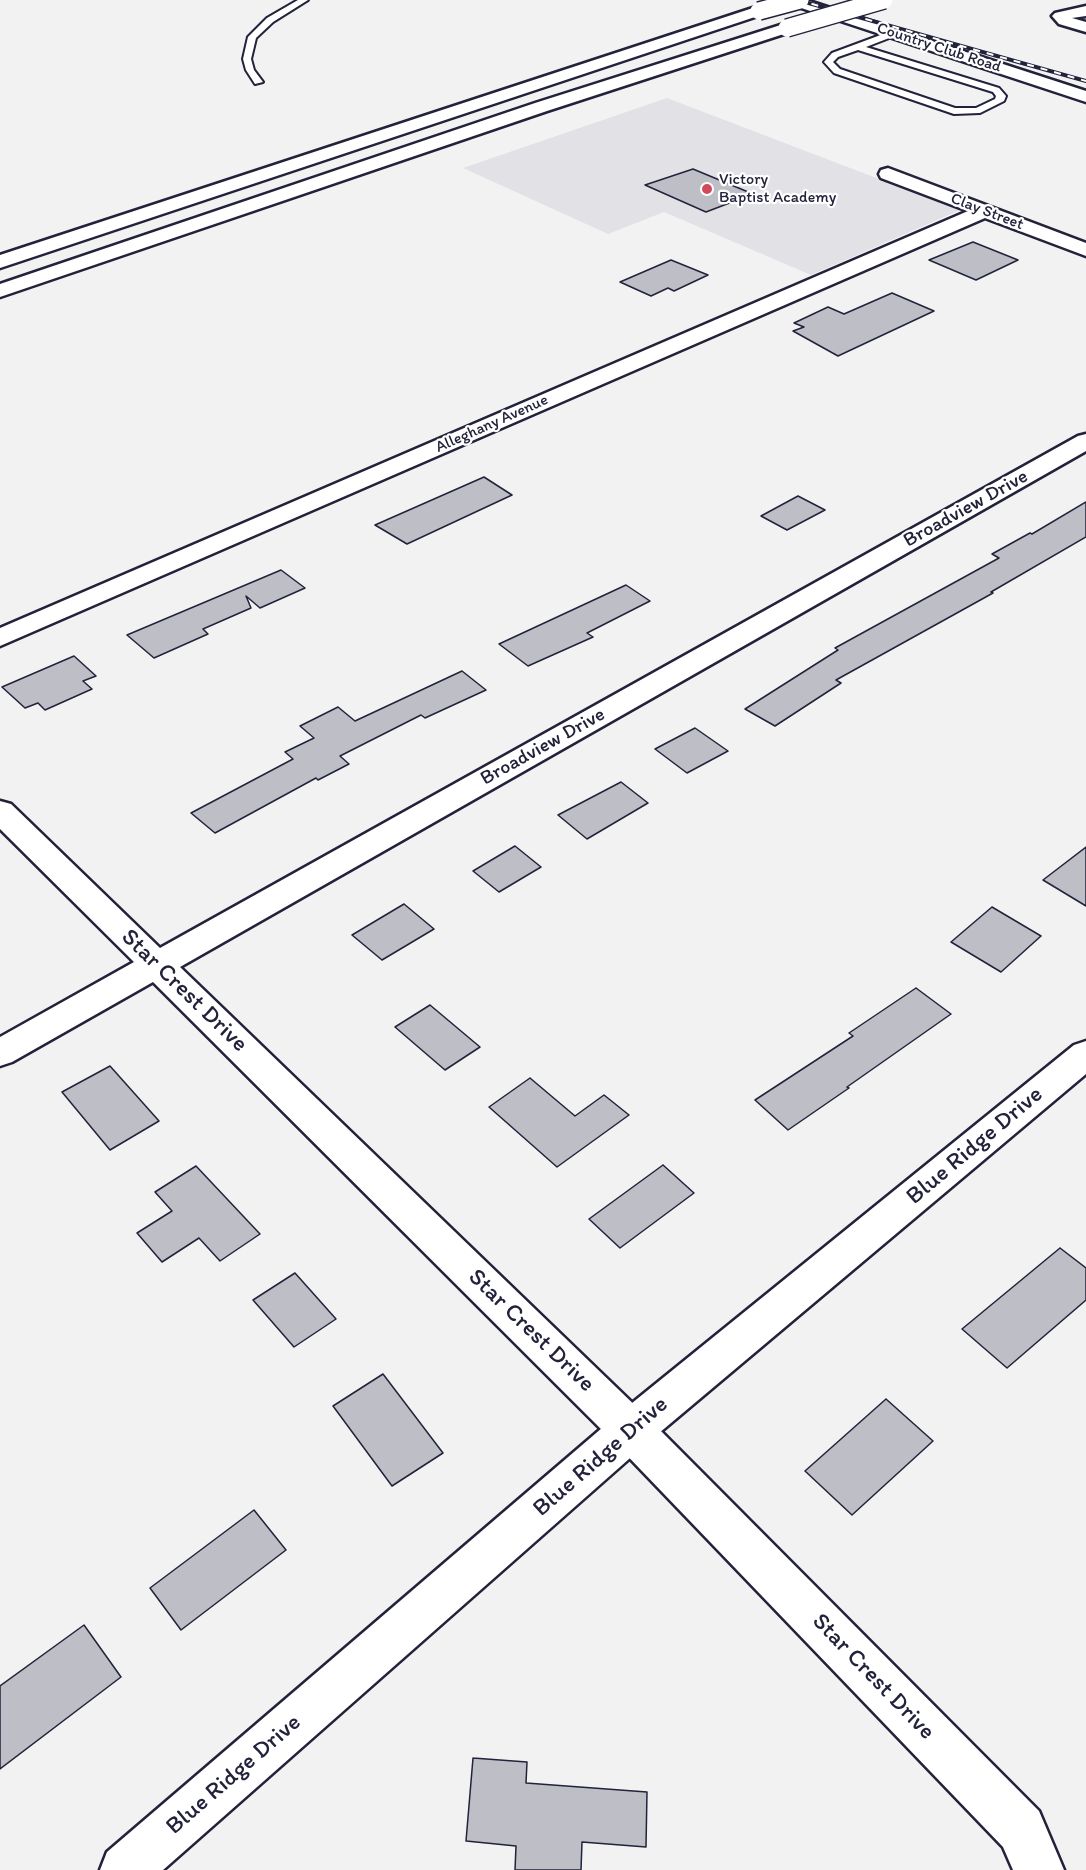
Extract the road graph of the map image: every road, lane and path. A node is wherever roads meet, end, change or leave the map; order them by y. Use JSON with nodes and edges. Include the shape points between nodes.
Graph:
{"nodes":[{"id":1,"x":304,"y":0,"type":"edge"},
{"id":2,"x":791,"y":0,"type":"edge"},
{"id":3,"x":800,"y":0,"type":"edge"},
{"id":4,"x":884,"y":0,"type":"edge"},
{"id":5,"x":1086,"y":11,"type":"edge"},
{"id":6,"x":1086,"y":27,"type":"edge"},
{"id":7,"x":894,"y":33,"type":"junction"},
{"id":8,"x":858,"y":47,"type":"junction"},
{"id":9,"x":258,"y":82,"type":"dead end"},
{"id":10,"x":1086,"y":97,"type":"edge"},
{"id":11,"x":888,"y":174,"type":"dead end"},
{"id":12,"x":985,"y":211,"type":"junction"},
{"id":13,"x":1086,"y":250,"type":"edge"},
{"id":14,"x":0,"y":262,"type":"edge"},
{"id":15,"x":0,"y":291,"type":"edge"},
{"id":16,"x":1086,"y":441,"type":"edge"},
{"id":17,"x":0,"y":638,"type":"edge"},
{"id":18,"x":0,"y":812,"type":"edge"},
{"id":19,"x":157,"y":964,"type":"junction"},
{"id":20,"x":0,"y":1053,"type":"edge"},
{"id":21,"x":1086,"y":1054,"type":"edge"},
{"id":22,"x":631,"y":1430,"type":"junction"},
{"id":23,"x":125,"y":1870,"type":"edge"},
{"id":24,"x":1039,"y":1870,"type":"edge"}],
"edges":[{"from":1,"to":9,"type":"lane","via":[[270,20],[252,37],[247,59]]},
{"from":2,"to":7,"type":"main road","name":"Country Club Road"},
{"from":3,"to":14,"type":"main road","bridge":true},
{"from":4,"to":15,"type":"main road","bridge":true,"via":[[541,107]]},
{"from":5,"to":6,"type":"main road","via":[[1060,16],[1064,21]]},
{"from":7,"to":8,"type":"lane"},
{"from":7,"to":10,"type":"main road","name":"Country Club Road"},
{"from":8,"to":8,"type":"lane","via":[[996,90],[1001,96],[999,101],[977,111],[954,111],[837,71],[828,62],[835,55]]},
{"from":11,"to":12,"type":"main road","name":"Clay Street"},
{"from":12,"to":13,"type":"main road","name":"Clay Street"},
{"from":12,"to":17,"type":"main road","name":"Alleghany Avenue"},
{"from":16,"to":19,"type":"main road","name":"Broadview Drive"},
{"from":18,"to":19,"type":"main road","name":"Star Crest Drive"},
{"from":19,"to":20,"type":"main road","name":"Broadview Drive"},
{"from":19,"to":22,"type":"main road","name":"Star Crest Drive"},
{"from":21,"to":22,"type":"main road","name":"Blue Ridge Drive"},
{"from":22,"to":23,"type":"main road","name":"Blue Ridge Drive"},
{"from":22,"to":24,"type":"main road","name":"Star Crest Drive","via":[[1021,1829]]}]}
